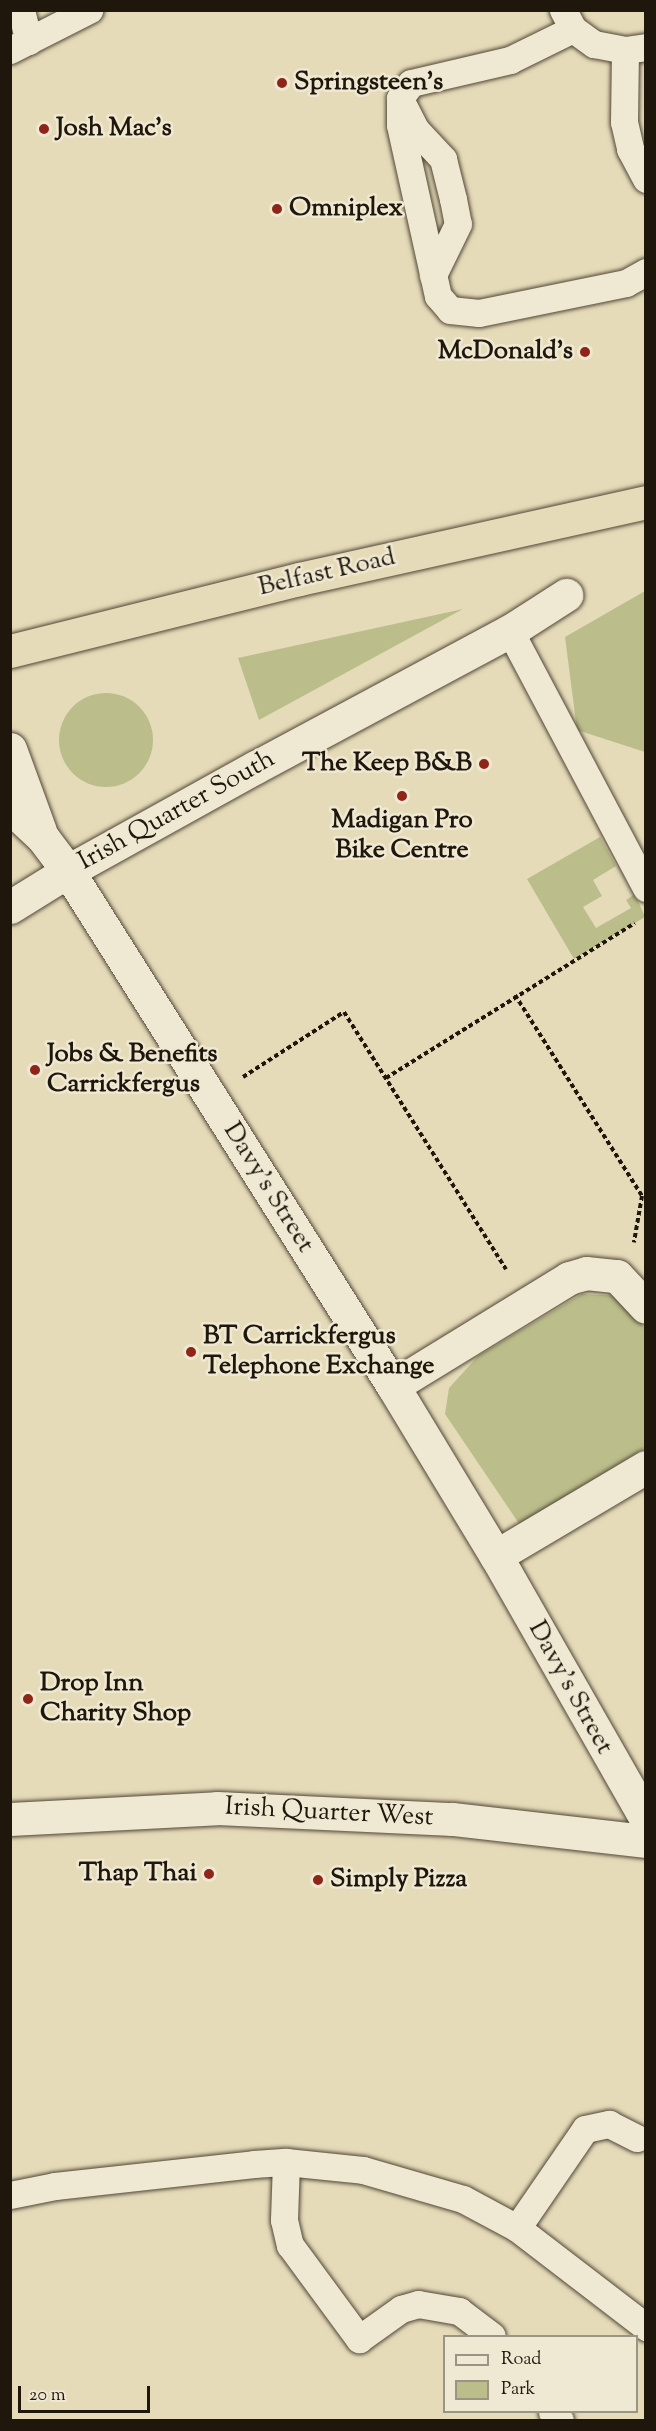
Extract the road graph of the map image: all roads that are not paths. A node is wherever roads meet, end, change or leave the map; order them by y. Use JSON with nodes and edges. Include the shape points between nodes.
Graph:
{"nodes":[{"id":1,"x":21,"y":10,"type":"edge"},
{"id":2,"x":89,"y":10,"type":"edge"},
{"id":3,"x":568,"y":20,"type":"edge"},
{"id":4,"x":20,"y":46,"type":"edge"},
{"id":5,"x":635,"y":49,"type":"edge"},
{"id":6,"x":400,"y":98,"type":"junction"},
{"id":7,"x":645,"y":179,"type":"edge"},
{"id":8,"x":645,"y":272,"type":"edge"},
{"id":9,"x":433,"y":275,"type":"junction"},
{"id":10,"x":645,"y":502,"type":"edge"},
{"id":11,"x":566,"y":595,"type":"dead end"},
{"id":12,"x":510,"y":632,"type":"junction"},
{"id":13,"x":10,"y":651,"type":"edge"},
{"id":14,"x":10,"y":749,"type":"edge"},
{"id":15,"x":10,"y":807,"type":"edge"},
{"id":16,"x":43,"y":838,"type":"junction"},
{"id":17,"x":68,"y":871,"type":"junction"},
{"id":18,"x":645,"y":888,"type":"edge"},
{"id":19,"x":10,"y":907,"type":"edge"},
{"id":20,"x":636,"y":1295,"type":"edge"},
{"id":21,"x":393,"y":1386,"type":"junction"},
{"id":22,"x":645,"y":1467,"type":"edge"},
{"id":23,"x":496,"y":1556,"type":"junction"},
{"id":24,"x":10,"y":1819,"type":"edge"},
{"id":25,"x":645,"y":1819,"type":"edge"},
{"id":26,"x":645,"y":1841,"type":"edge"},
{"id":27,"x":637,"y":2138,"type":"dead end"},
{"id":28,"x":286,"y":2162,"type":"junction"},
{"id":29,"x":10,"y":2195,"type":"edge"},
{"id":30,"x":517,"y":2228,"type":"junction"},
{"id":31,"x":645,"y":2327,"type":"edge"},
{"id":32,"x":489,"y":2335,"type":"edge"}],
"edges":[{"from":1,"to":4,"type":"lane"},
{"from":2,"to":4,"type":"lane"},
{"from":3,"to":5,"type":"lane","via":[[594,44]]},
{"from":3,"to":6,"type":"lane","via":[[510,60],[411,83]]},
{"from":5,"to":7,"type":"lane","via":[[624,122],[630,149]]},
{"from":6,"to":9,"type":"lane","via":[[400,125]]},
{"from":6,"to":9,"type":"lane","via":[[416,130],[442,159],[458,224]]},
{"from":8,"to":9,"type":"lane","via":[[626,283],[472,314],[445,306]]},
{"from":10,"to":13,"type":"highway","name":"Belfast Road","via":[[299,579]]},
{"from":11,"to":12,"type":"street","name":"Irish Quarter South"},
{"from":12,"to":17,"type":"street","name":"Irish Quarter South"},
{"from":12,"to":18,"type":"lane"},
{"from":14,"to":16,"type":"street","name":"Davy's Street"},
{"from":15,"to":16,"type":"street","name":"Davy's Street"},
{"from":16,"to":17,"type":"street","name":"Davy's Street"},
{"from":17,"to":19,"type":"street","name":"Irish Quarter South"},
{"from":17,"to":21,"type":"street","name":"Davy's Street"},
{"from":20,"to":21,"type":"street","via":[[603,1273],[569,1278]]},
{"from":21,"to":23,"type":"street","name":"Davy's Street"},
{"from":22,"to":23,"type":"street"},
{"from":23,"to":25,"type":"street","name":"Davy's Street"},
{"from":24,"to":26,"type":"street","name":"Irish Quarter West","via":[[217,1808],[453,1819]]},
{"from":27,"to":30,"type":"lane","via":[[609,2124],[585,2129]]},
{"from":28,"to":29,"type":"lane","via":[[55,2186]]},
{"from":28,"to":30,"type":"lane","via":[[397,2178],[463,2199]]},
{"from":28,"to":32,"type":"lane","via":[[284,2220],[290,2245],[359,2339],[401,2309],[418,2304],[459,2311]]},
{"from":30,"to":31,"type":"lane"}]}
